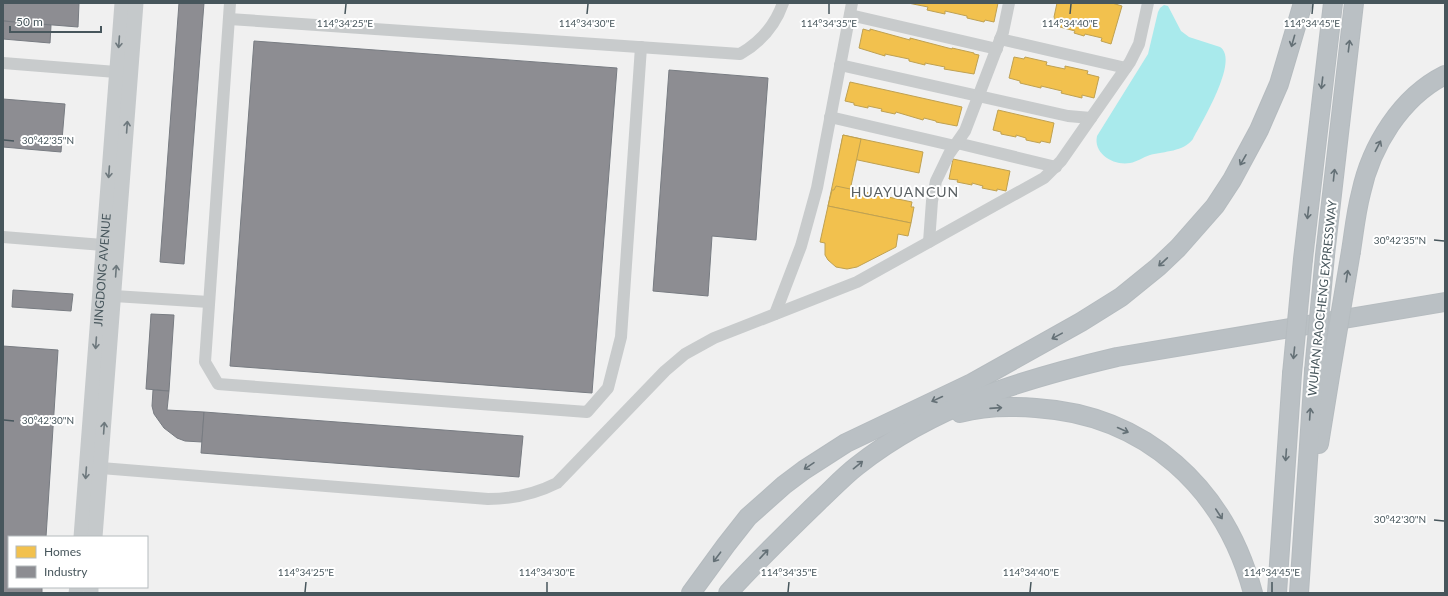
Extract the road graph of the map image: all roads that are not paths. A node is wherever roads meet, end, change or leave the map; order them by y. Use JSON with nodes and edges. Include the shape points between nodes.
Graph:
{"nodes":[{"id":1,"x":122,"y":3,"type":"edge"},
{"id":2,"x":136,"y":3,"type":"edge"},
{"id":3,"x":230,"y":3,"type":"edge"},
{"id":4,"x":783,"y":3,"type":"edge"},
{"id":5,"x":852,"y":3,"type":"edge"},
{"id":6,"x":1009,"y":3,"type":"edge"},
{"id":7,"x":1148,"y":3,"type":"edge"},
{"id":8,"x":1303,"y":3,"type":"edge"},
{"id":9,"x":1332,"y":3,"type":"edge"},
{"id":10,"x":1354,"y":3,"type":"edge"},
{"id":11,"x":850,"y":15,"type":"junction"},
{"id":12,"x":229,"y":19,"type":"junction"},
{"id":13,"x":998,"y":44,"type":"junction"},
{"id":14,"x":641,"y":47,"type":"junction"},
{"id":15,"x":3,"y":63,"type":"edge"},
{"id":16,"x":840,"y":65,"type":"junction"},
{"id":17,"x":1126,"y":68,"type":"junction"},
{"id":18,"x":116,"y":72,"type":"junction"},
{"id":19,"x":1445,"y":75,"type":"edge"},
{"id":20,"x":979,"y":96,"type":"junction"},
{"id":21,"x":830,"y":117,"type":"junction"},
{"id":22,"x":1091,"y":118,"type":"junction"},
{"id":23,"x":956,"y":144,"type":"junction"},
{"id":24,"x":1056,"y":167,"type":"junction"},
{"id":25,"x":3,"y":237,"type":"edge"},
{"id":26,"x":929,"y":242,"type":"junction"},
{"id":27,"x":103,"y":245,"type":"junction"},
{"id":28,"x":1445,"y":291,"type":"edge"},
{"id":29,"x":114,"y":296,"type":"junction"},
{"id":30,"x":209,"y":302,"type":"junction"},
{"id":31,"x":1445,"y":302,"type":"edge"},
{"id":32,"x":775,"y":314,"type":"junction"},
{"id":33,"x":1322,"y":370,"type":"junction"},
{"id":34,"x":972,"y":383,"type":"junction"},
{"id":35,"x":918,"y":426,"type":"junction"},
{"id":36,"x":101,"y":468,"type":"junction"},
{"id":37,"x":81,"y":536,"type":"edge"},
{"id":38,"x":95,"y":536,"type":"edge"},
{"id":39,"x":691,"y":593,"type":"edge"},
{"id":40,"x":728,"y":593,"type":"edge"},
{"id":41,"x":1253,"y":593,"type":"edge"},
{"id":42,"x":1277,"y":593,"type":"edge"},
{"id":43,"x":1299,"y":593,"type":"edge"}],
"edges":[{"from":1,"to":18,"type":"main road","name":"JINGDONG AVENUE","one_way":true},
{"from":29,"to":2,"type":"main road","name":"JINGDONG AVENUE","one_way":true},
{"from":3,"to":12,"type":"street"},
{"from":4,"to":14,"type":"street","via":[[766,34],[759,42],[740,54]]},
{"from":5,"to":11,"type":"street"},
{"from":6,"to":13,"type":"street"},
{"from":7,"to":17,"type":"street","via":[[1139,44]]},
{"from":8,"to":34,"type":"highway","one_way":true,"via":[[1279,84],[1259,130],[1232,180],[1197,228],[1158,267],[1121,297]]},
{"from":9,"to":42,"type":"highway","name":"WUHAN RAOCHENG EXPRESSWAY","one_way":true,"bridge":true,"via":[[1292,374]]},
{"from":33,"to":10,"type":"highway","name":"WUHAN RAOCHENG EXPRESSWAY","one_way":true,"bridge":true,"via":[[1325,255]]},
{"from":11,"to":13,"type":"street"},
{"from":11,"to":16,"type":"street"},
{"from":12,"to":14,"type":"street"},
{"from":12,"to":30,"type":"street"},
{"from":13,"to":17,"type":"street"},
{"from":13,"to":20,"type":"street"},
{"from":14,"to":30,"type":"street","via":[[621,337],[608,388],[587,412],[218,384],[205,362]]},
{"from":15,"to":18,"type":"street"},
{"from":16,"to":20,"type":"street"},
{"from":16,"to":21,"type":"street"},
{"from":17,"to":22,"type":"street"},
{"from":18,"to":27,"type":"main road","name":"JINGDONG AVENUE","one_way":true},
{"from":33,"to":19,"type":"highway","one_way":true,"bridge":true,"via":[[1351,251],[1360,193],[1370,162],[1394,120],[1414,96]]},
{"from":20,"to":22,"type":"street","via":[[1068,116]]},
{"from":20,"to":23,"type":"street","via":[[965,131]]},
{"from":21,"to":23,"type":"street"},
{"from":21,"to":32,"type":"street","via":[[801,246]]},
{"from":22,"to":24,"type":"street"},
{"from":23,"to":24,"type":"street"},
{"from":23,"to":26,"type":"street","via":[[949,154],[934,190]]},
{"from":24,"to":26,"type":"street","via":[[1038,183]]},
{"from":25,"to":27,"type":"street"},
{"from":26,"to":32,"type":"street","via":[[857,282]]},
{"from":27,"to":37,"type":"main road","name":"JINGDONG AVENUE","one_way":true},
{"from":28,"to":34,"type":"highway","via":[[1115,346]]},
{"from":29,"to":30,"type":"street"},
{"from":36,"to":29,"type":"main road","name":"JINGDONG AVENUE","one_way":true},
{"from":31,"to":35,"type":"highway","via":[[1083,365],[1003,388]]},
{"from":32,"to":36,"type":"street","via":[[714,338],[685,354],[665,371],[557,482],[526,495],[488,499]]},
{"from":43,"to":33,"type":"highway","one_way":true},
{"from":34,"to":39,"type":"highway","one_way":true,"via":[[846,442],[784,484],[748,517]]},
{"from":40,"to":35,"type":"highway","one_way":true,"via":[[775,542],[856,467]]},
{"from":35,"to":41,"type":"highway","one_way":true,"via":[[969,411],[1026,407],[1081,415],[1130,433],[1172,460],[1211,502],[1232,536]]},
{"from":36,"to":38,"type":"main road","name":"JINGDONG AVENUE"}]}
